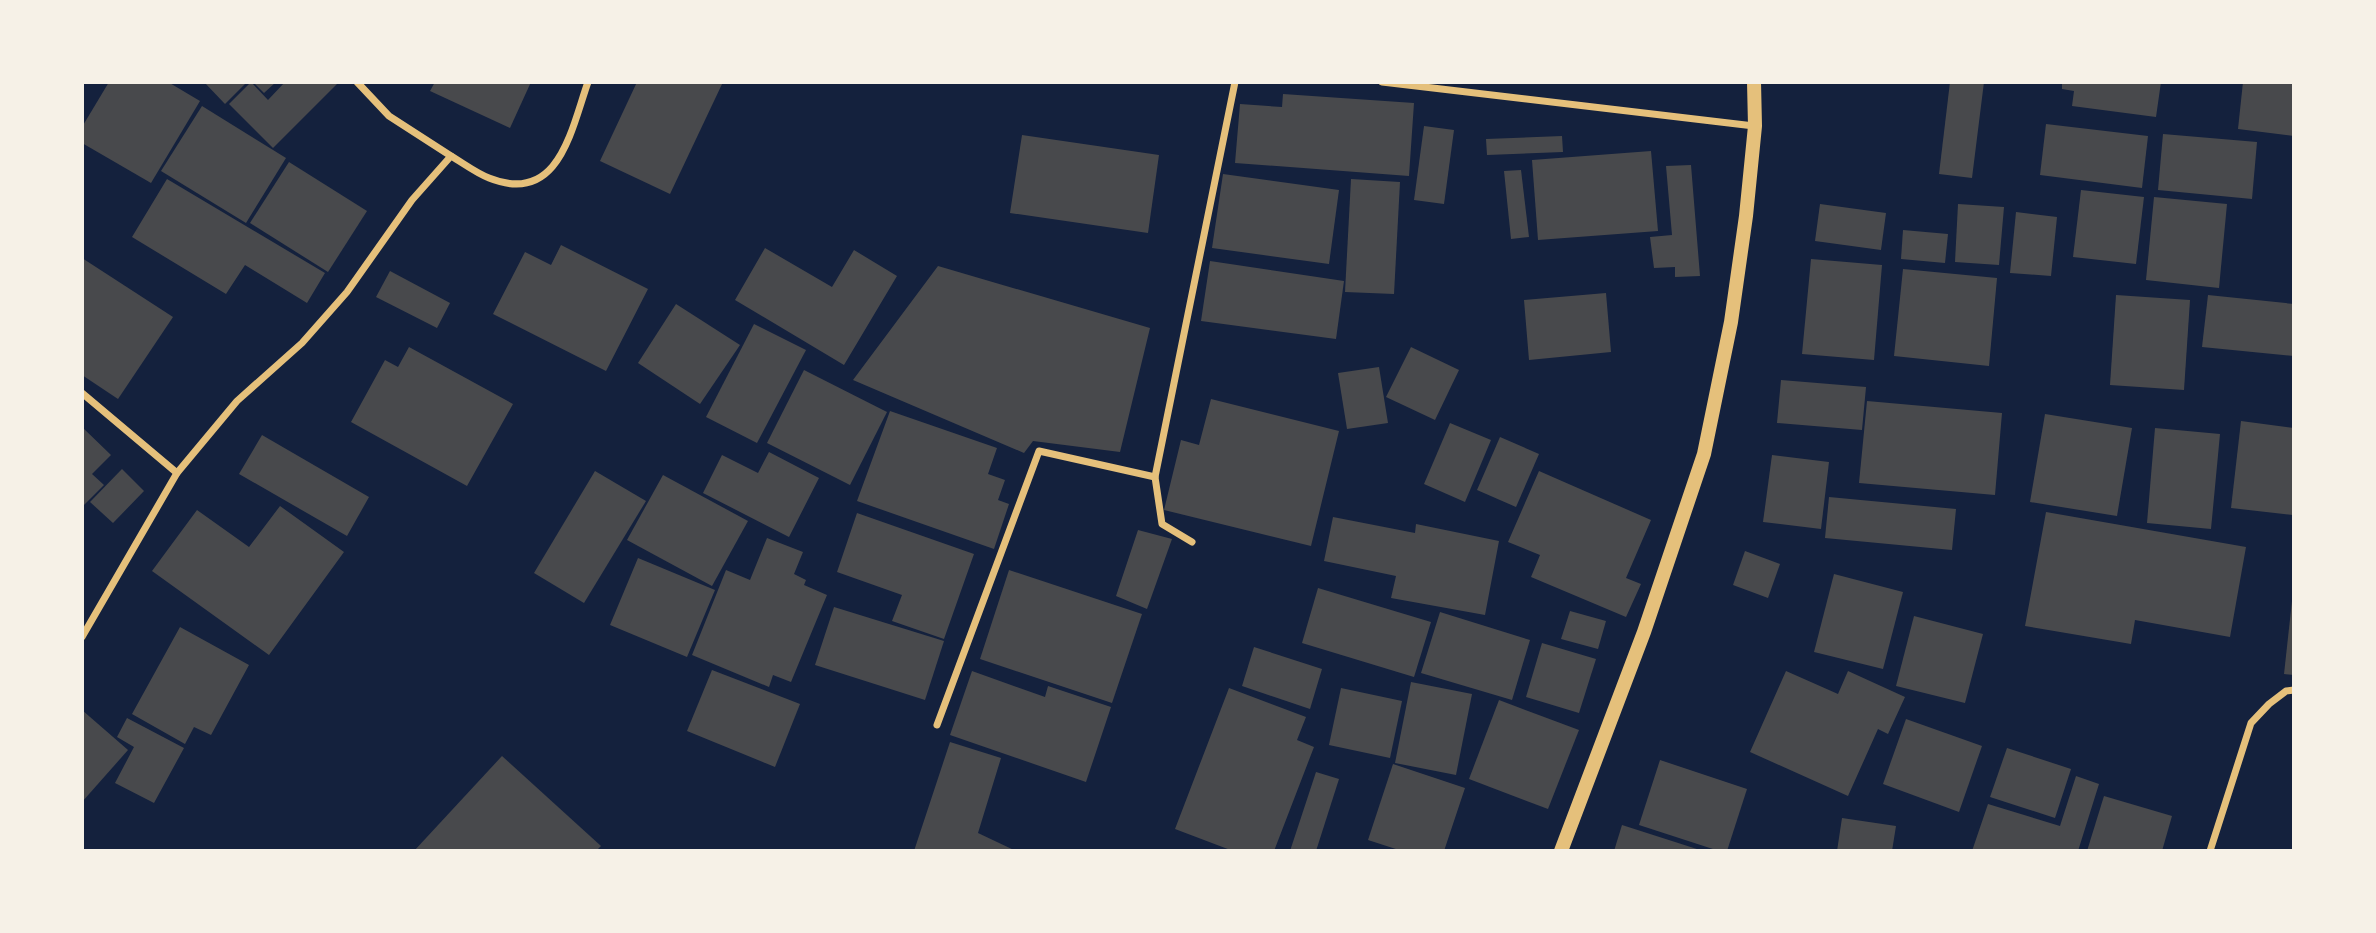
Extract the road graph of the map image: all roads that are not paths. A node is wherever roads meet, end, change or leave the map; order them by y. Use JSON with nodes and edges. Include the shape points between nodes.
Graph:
{"nodes":[{"id":1,"x":358,"y":82,"type":"edge"},
{"id":2,"x":588,"y":82,"type":"edge"},
{"id":3,"x":1235,"y":82,"type":"edge"},
{"id":4,"x":1382,"y":82,"type":"edge"},
{"id":5,"x":1754,"y":82,"type":"edge"},
{"id":6,"x":1755,"y":126,"type":"junction"},
{"id":7,"x":451,"y":156,"type":"junction"},
{"id":8,"x":82,"y":393,"type":"edge"},
{"id":9,"x":177,"y":473,"type":"junction"},
{"id":10,"x":1156,"y":477,"type":"junction"},
{"id":11,"x":1192,"y":542,"type":"dead end"},
{"id":12,"x":82,"y":637,"type":"edge"},
{"id":13,"x":2294,"y":690,"type":"edge"},
{"id":14,"x":937,"y":725,"type":"dead end"},
{"id":15,"x":1561,"y":851,"type":"edge"},
{"id":16,"x":2210,"y":851,"type":"edge"}],
"edges":[{"from":1,"to":7,"type":"street","via":[[389,116]]},
{"from":2,"to":7,"type":"street","via":[[563,151],[552,170],[534,181],[489,178]]},
{"from":3,"to":10,"type":"street"},
{"from":4,"to":6,"type":"street"},
{"from":5,"to":6,"type":"main road"},
{"from":6,"to":15,"type":"main road","via":[[1731,322],[1704,454],[1644,632]]},
{"from":7,"to":9,"type":"street","via":[[302,343],[237,401]]},
{"from":8,"to":9,"type":"street"},
{"from":9,"to":12,"type":"street"},
{"from":10,"to":11,"type":"street","via":[[1162,524]]},
{"from":10,"to":14,"type":"street","via":[[1039,451]]},
{"from":13,"to":16,"type":"street","via":[[2269,704],[2252,723]]}]}
